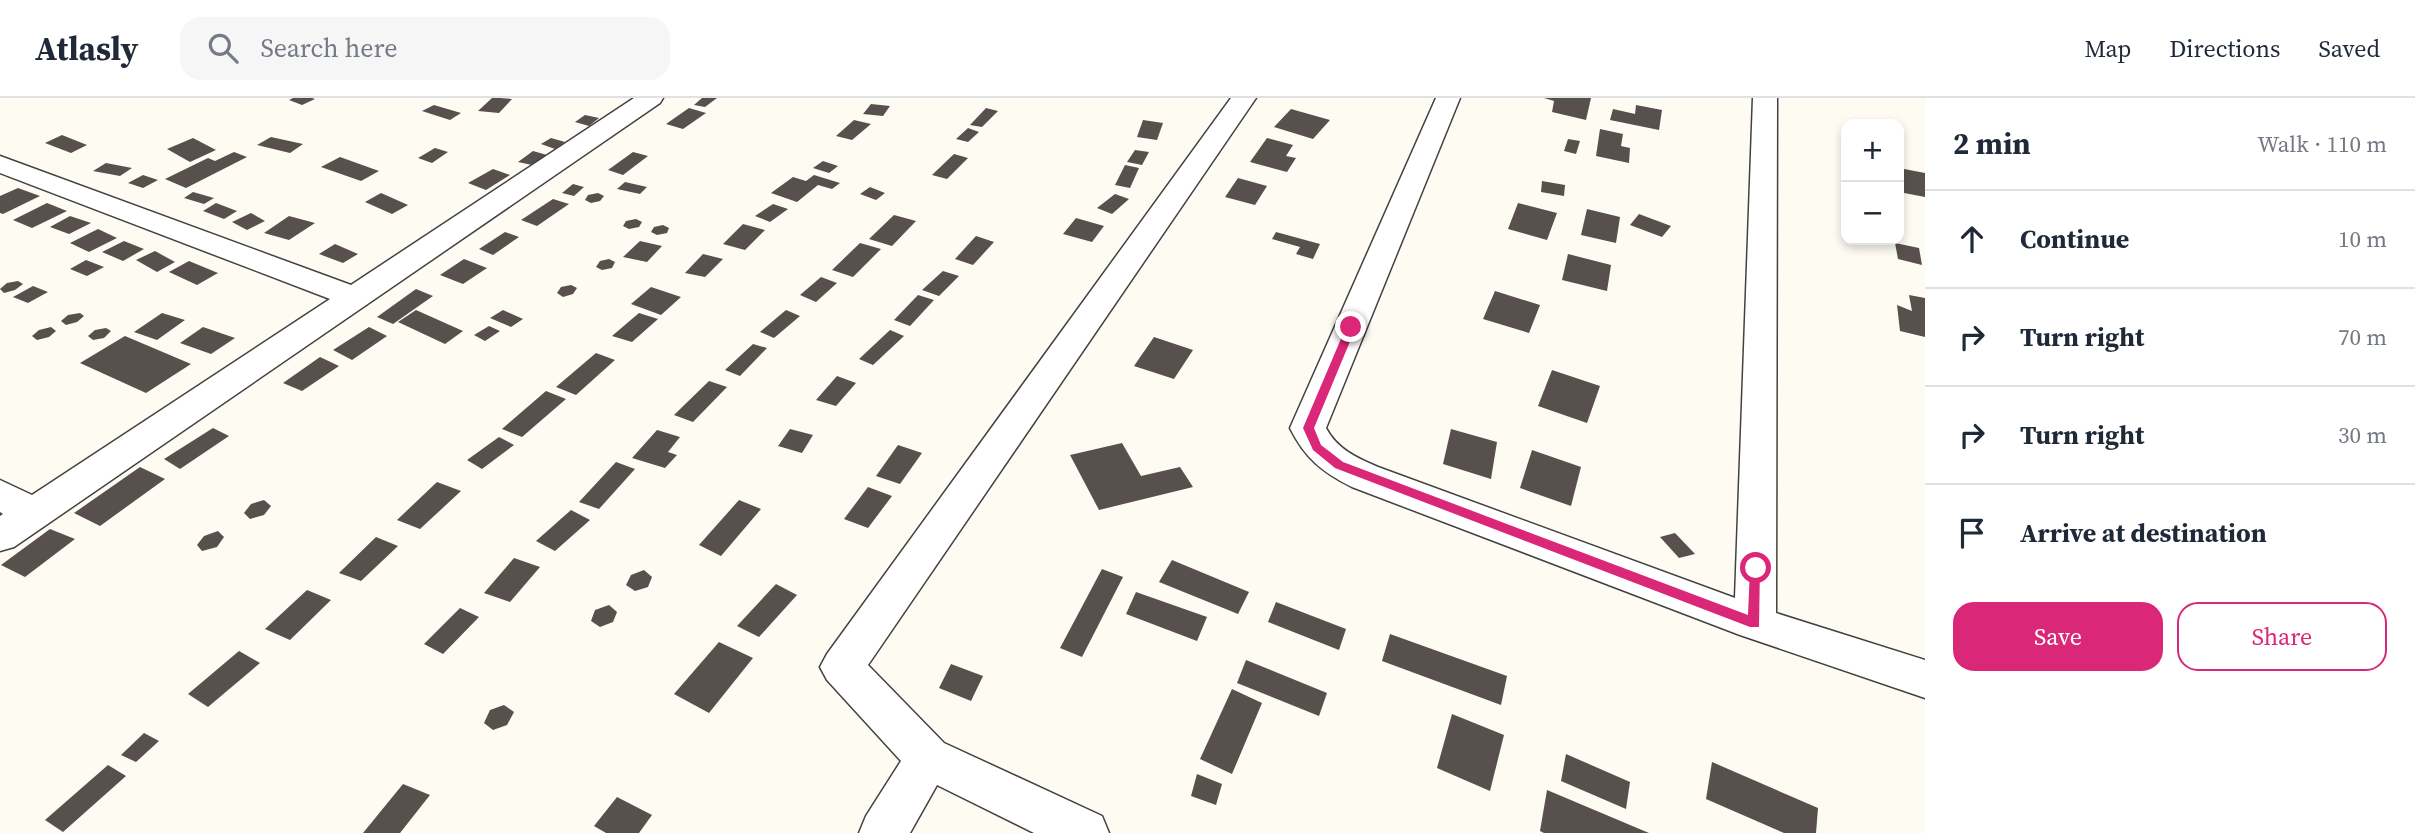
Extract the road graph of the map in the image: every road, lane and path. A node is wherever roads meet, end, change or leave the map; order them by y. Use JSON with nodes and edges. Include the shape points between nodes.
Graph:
{"nodes":[{"id":1,"x":651,"y":98,"type":"edge"},
{"id":2,"x":1244,"y":98,"type":"edge"},
{"id":3,"x":1448,"y":98,"type":"edge"},
{"id":4,"x":1765,"y":98,"type":"edge"},
{"id":5,"x":0,"y":164,"type":"edge"},
{"id":6,"x":355,"y":297,"type":"junction"},
{"id":7,"x":0,"y":494,"type":"edge"},
{"id":8,"x":33,"y":514,"type":"junction"},
{"id":9,"x":0,"y":536,"type":"edge"},
{"id":10,"x":1755,"y":623,"type":"junction"},
{"id":11,"x":1925,"y":680,"type":"edge"},
{"id":12,"x":928,"y":758,"type":"junction"},
{"id":13,"x":883,"y":833,"type":"edge"},
{"id":14,"x":1085,"y":833,"type":"edge"}],
"edges":[{"from":1,"to":6,"type":"street"},
{"from":2,"to":12,"type":"street","via":[[842,667]]},
{"from":3,"to":10,"type":"street","via":[[1308,428],[1317,448],[1365,477]]},
{"from":4,"to":10,"type":"street"},
{"from":5,"to":6,"type":"street"},
{"from":6,"to":8,"type":"street"},
{"from":7,"to":8,"type":"street"},
{"from":8,"to":9,"type":"street"},
{"from":10,"to":11,"type":"street"},
{"from":12,"to":13,"type":"street"},
{"from":12,"to":14,"type":"street"}]}
